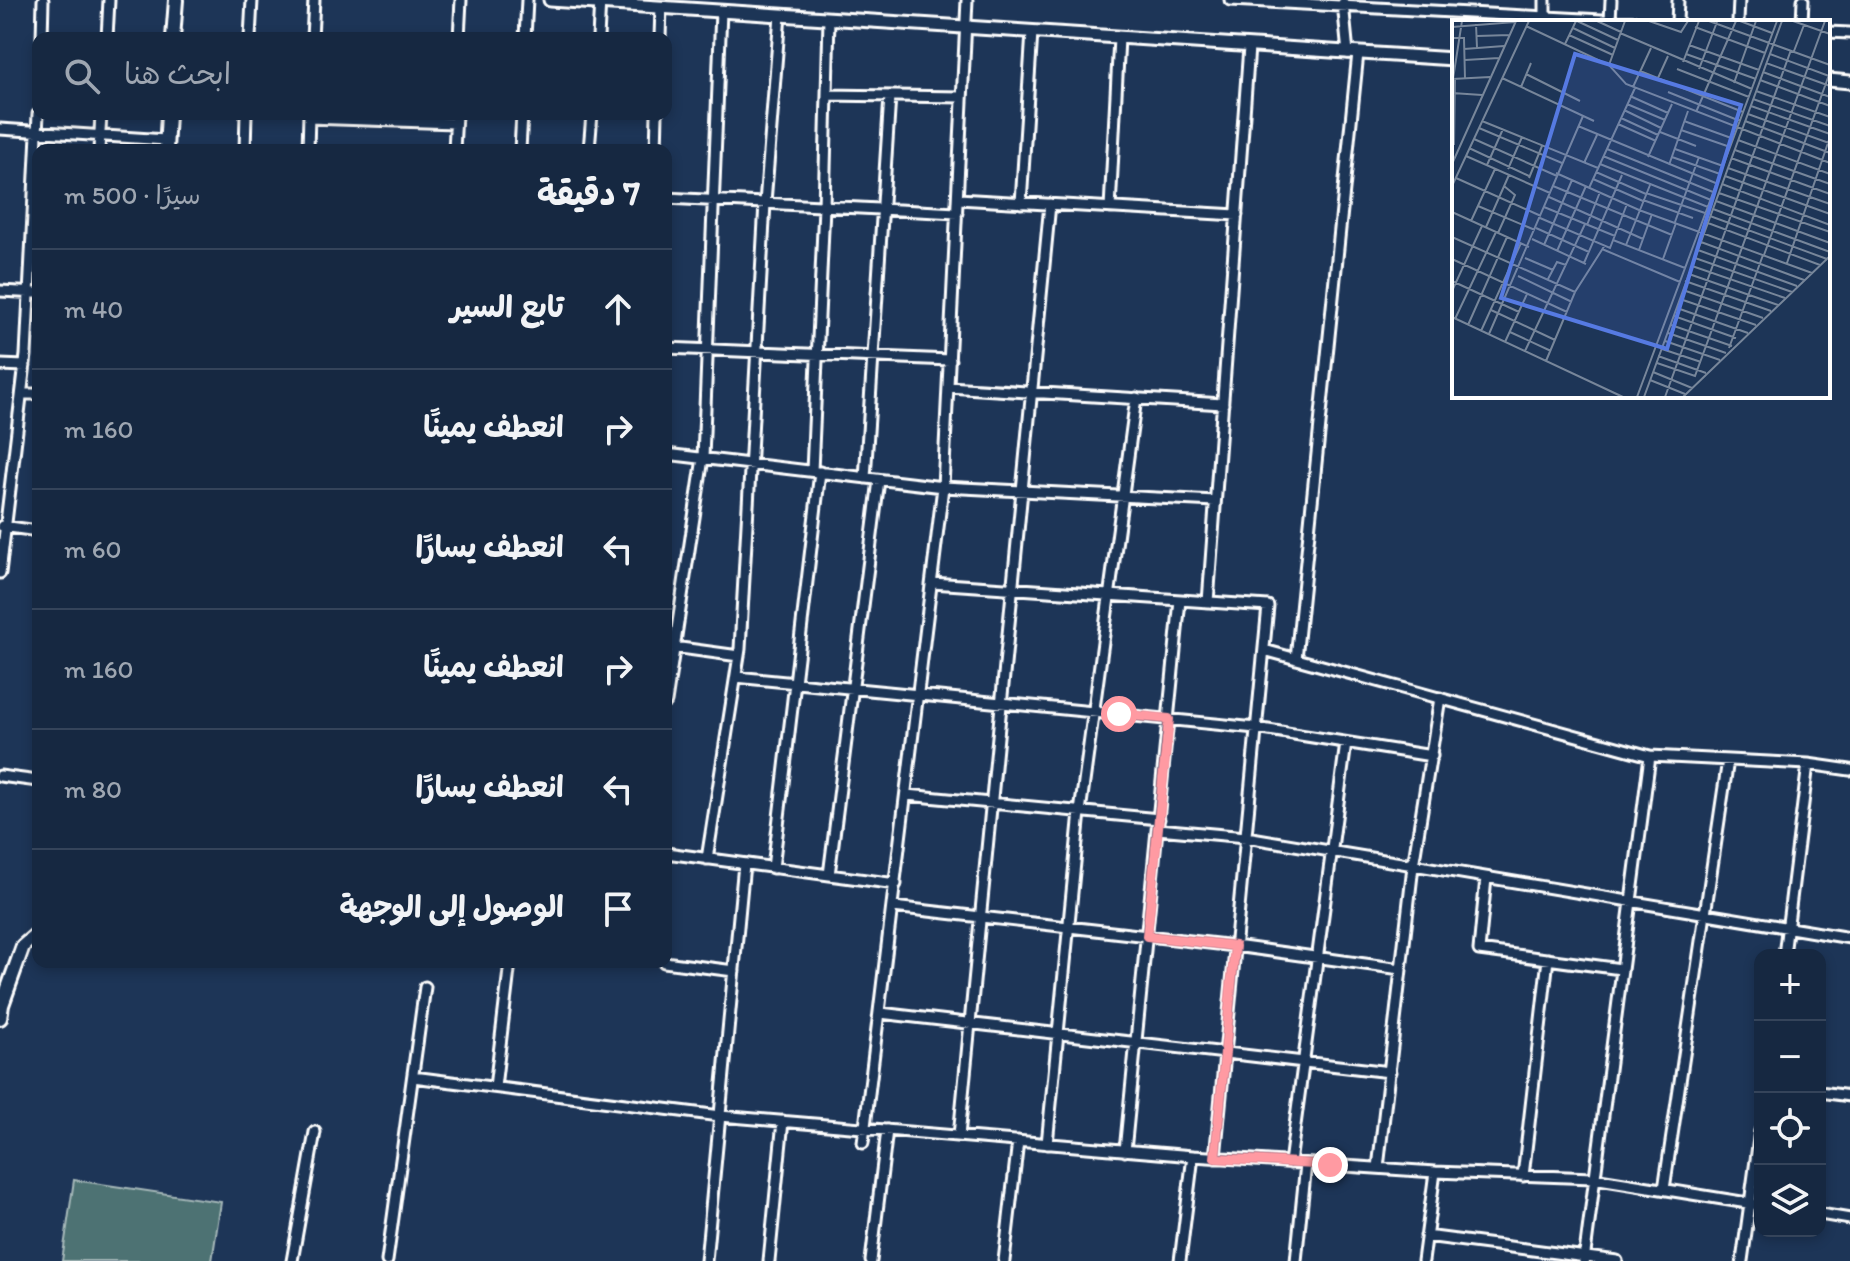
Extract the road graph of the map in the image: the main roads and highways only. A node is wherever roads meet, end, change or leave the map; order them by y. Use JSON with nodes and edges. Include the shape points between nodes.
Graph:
{"nodes":[{"id":1,"x":176,"y":0,"type":"edge"},
{"id":2,"x":173,"y":32,"type":"edge"},
{"id":3,"x":168,"y":120,"type":"edge"},
{"id":4,"x":166,"y":144,"type":"edge"},
{"id":5,"x":32,"y":938,"type":"edge"},
{"id":6,"x":1,"y":1009,"type":"edge"}],
"edges":[{"from":1,"to":2,"type":"main road"},
{"from":3,"to":4,"type":"main road"},
{"from":5,"to":6,"type":"main road","via":[[23,946]]}]}
